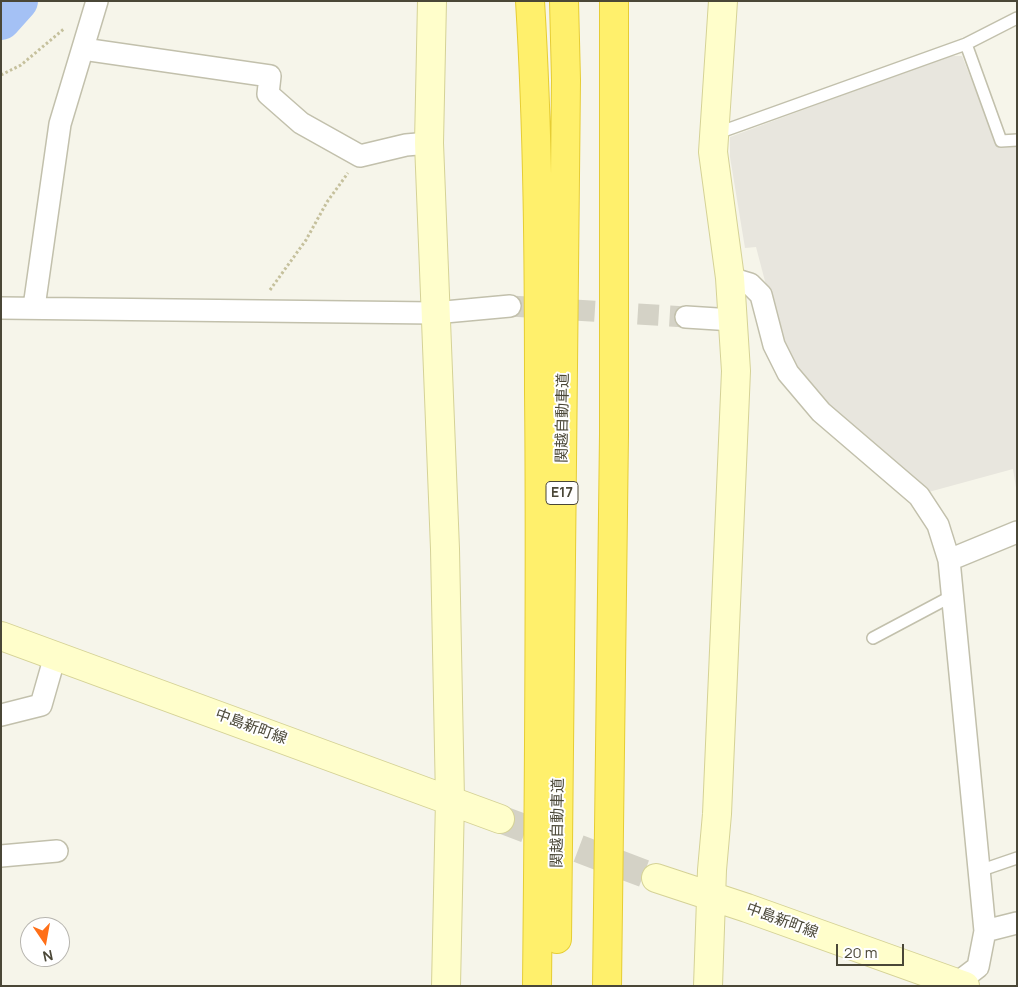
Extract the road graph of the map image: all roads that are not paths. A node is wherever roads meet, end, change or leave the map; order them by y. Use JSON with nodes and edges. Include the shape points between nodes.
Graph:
{"nodes":[{"id":1,"x":97,"y":1,"type":"edge"},
{"id":2,"x":432,"y":1,"type":"edge"},
{"id":3,"x":530,"y":1,"type":"edge"},
{"id":4,"x":564,"y":1,"type":"edge"},
{"id":5,"x":614,"y":1,"type":"edge"},
{"id":6,"x":723,"y":1,"type":"edge"},
{"id":7,"x":1017,"y":18,"type":"edge"},
{"id":8,"x":966,"y":44,"type":"junction"},
{"id":9,"x":83,"y":49,"type":"junction"},
{"id":10,"x":713,"y":134,"type":"junction"},
{"id":11,"x":1017,"y":140,"type":"edge"},
{"id":12,"x":429,"y":143,"type":"junction"},
{"id":13,"x":730,"y":278,"type":"junction"},
{"id":14,"x":510,"y":306,"type":"tunnel mouth"},
{"id":15,"x":34,"y":307,"type":"junction"},
{"id":16,"x":1,"y":308,"type":"edge"},
{"id":17,"x":434,"y":313,"type":"junction"},
{"id":18,"x":686,"y":316,"type":"tunnel mouth"},
{"id":19,"x":734,"y":320,"type":"junction"},
{"id":20,"x":1017,"y":532,"type":"edge"},
{"id":21,"x":948,"y":560,"type":"junction"},
{"id":22,"x":952,"y":596,"type":"junction"},
{"id":23,"x":1,"y":636,"type":"edge"},
{"id":24,"x":873,"y":638,"type":"dead end"},
{"id":25,"x":55,"y":656,"type":"junction"},
{"id":26,"x":1,"y":715,"type":"edge"},
{"id":27,"x":450,"y":799,"type":"junction"},
{"id":28,"x":500,"y":819,"type":"tunnel mouth"},
{"id":29,"x":57,"y":851,"type":"dead end"},
{"id":30,"x":1,"y":856,"type":"edge"},
{"id":31,"x":1017,"y":858,"type":"edge"},
{"id":32,"x":979,"y":871,"type":"junction"},
{"id":33,"x":656,"y":878,"type":"tunnel mouth"},
{"id":34,"x":711,"y":896,"type":"junction"},
{"id":35,"x":1017,"y":923,"type":"edge"},
{"id":36,"x":984,"y":931,"type":"junction"},
{"id":37,"x":958,"y":985,"type":"edge"},
{"id":38,"x":446,"y":986,"type":"edge"},
{"id":39,"x":538,"y":986,"type":"edge"},
{"id":40,"x":556,"y":986,"type":"edge"},
{"id":41,"x":607,"y":986,"type":"edge"},
{"id":42,"x":708,"y":986,"type":"edge"}],
"edges":[{"from":1,"to":9,"type":"street"},
{"from":2,"to":12,"type":"street"},
{"from":3,"to":39,"type":"highway","via":[[539,250]]},
{"from":4,"to":40,"type":"highway","name":"関越自動車道","number":"E17","via":[[566,90]]},
{"from":5,"to":41,"type":"highway","via":[[614,424]]},
{"from":6,"to":10,"type":"street"},
{"from":7,"to":8,"type":"lane"},
{"from":8,"to":10,"type":"lane"},
{"from":8,"to":11,"type":"lane","via":[[1001,141]]},
{"from":9,"to":12,"type":"street","via":[[270,76],[268,94],[301,123],[360,156]]},
{"from":9,"to":15,"type":"street","via":[[60,124]]},
{"from":10,"to":13,"type":"street","via":[[712,152]]},
{"from":12,"to":17,"type":"street"},
{"from":13,"to":19,"type":"street"},
{"from":13,"to":21,"type":"street","via":[[750,284],[761,295],[774,345],[788,373],[821,412],[919,496],[938,525]]},
{"from":14,"to":17,"type":"street"},
{"from":15,"to":16,"type":"street"},
{"from":15,"to":17,"type":"street"},
{"from":17,"to":27,"type":"street","via":[[445,549]]},
{"from":18,"to":19,"type":"street"},
{"from":19,"to":34,"type":"street","via":[[736,371]]},
{"from":20,"to":21,"type":"street"},
{"from":21,"to":22,"type":"street"},
{"from":22,"to":24,"type":"lane"},
{"from":22,"to":32,"type":"street"},
{"from":23,"to":25,"type":"street","name":"中島新町線"},
{"from":25,"to":26,"type":"street","via":[[41,706]]},
{"from":25,"to":27,"type":"street","name":"中島新町線"},
{"from":27,"to":28,"type":"street","name":"中島新町線"},
{"from":27,"to":38,"type":"street"},
{"from":29,"to":30,"type":"street"},
{"from":31,"to":32,"type":"lane"},
{"from":32,"to":36,"type":"street"},
{"from":33,"to":34,"type":"street","name":"中島新町線"},
{"from":34,"to":37,"type":"street","name":"中島新町線"},
{"from":34,"to":42,"type":"street"},
{"from":35,"to":36,"type":"street"},
{"from":36,"to":37,"type":"street","via":[[978,967]]}]}
